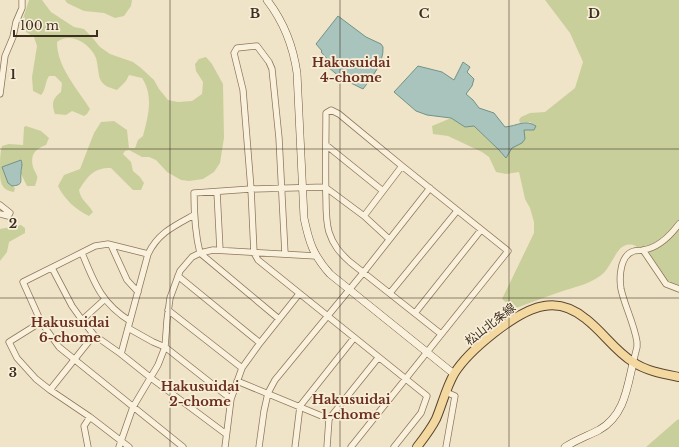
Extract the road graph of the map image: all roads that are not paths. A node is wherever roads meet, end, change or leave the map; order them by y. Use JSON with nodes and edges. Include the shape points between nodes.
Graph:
{"nodes":[{"id":1,"x":22,"y":0,"type":"edge"},
{"id":2,"x":267,"y":0,"type":"edge"},
{"id":3,"x":0,"y":94,"type":"edge"},
{"id":4,"x":326,"y":145,"type":"junction"},
{"id":5,"x":402,"y":166,"type":"junction"},
{"id":6,"x":325,"y":187,"type":"junction"},
{"id":7,"x":303,"y":188,"type":"junction"},
{"id":8,"x":430,"y":188,"type":"junction"},
{"id":9,"x":251,"y":189,"type":"junction"},
{"id":10,"x":282,"y":189,"type":"junction"},
{"id":11,"x":383,"y":191,"type":"junction"},
{"id":12,"x":217,"y":192,"type":"junction"},
{"id":13,"x":0,"y":205,"type":"edge"},
{"id":14,"x":457,"y":211,"type":"junction"},
{"id":15,"x":0,"y":214,"type":"edge"},
{"id":16,"x":194,"y":215,"type":"junction"},
{"id":17,"x":364,"y":216,"type":"junction"},
{"id":18,"x":679,"y":224,"type":"edge"},
{"id":19,"x":481,"y":230,"type":"junction"},
{"id":20,"x":389,"y":239,"type":"junction"},
{"id":21,"x":111,"y":245,"type":"junction"},
{"id":22,"x":220,"y":250,"type":"junction"},
{"id":23,"x":643,"y":250,"type":"junction"},
{"id":24,"x":82,"y":253,"type":"junction"},
{"id":25,"x":200,"y":253,"type":"junction"},
{"id":26,"x":254,"y":253,"type":"junction"},
{"id":27,"x":148,"y":254,"type":"junction"},
{"id":28,"x":285,"y":254,"type":"junction"},
{"id":29,"x":316,"y":256,"type":"junction"},
{"id":30,"x":52,"y":268,"type":"junction"},
{"id":31,"x":363,"y":273,"type":"junction"},
{"id":32,"x":178,"y":276,"type":"junction"},
{"id":33,"x":348,"y":289,"type":"junction"},
{"id":34,"x":679,"y":289,"type":"edge"},
{"id":35,"x":138,"y":292,"type":"junction"},
{"id":36,"x":390,"y":293,"type":"junction"},
{"id":37,"x":299,"y":294,"type":"junction"},
{"id":38,"x":104,"y":300,"type":"junction"},
{"id":39,"x":168,"y":310,"type":"junction"},
{"id":40,"x":415,"y":313,"type":"junction"},
{"id":41,"x":327,"y":316,"type":"junction"},
{"id":42,"x":280,"y":319,"type":"junction"},
{"id":43,"x":82,"y":320,"type":"junction"},
{"id":44,"x":130,"y":321,"type":"junction"},
{"id":45,"x":41,"y":322,"type":"junction"},
{"id":46,"x":128,"y":328,"type":"junction"},
{"id":47,"x":94,"y":334,"type":"junction"},
{"id":48,"x":440,"y":334,"type":"junction"},
{"id":49,"x":354,"y":338,"type":"junction"},
{"id":50,"x":260,"y":343,"type":"junction"},
{"id":51,"x":165,"y":347,"type":"junction"},
{"id":52,"x":426,"y":351,"type":"junction"},
{"id":53,"x":122,"y":354,"type":"junction"},
{"id":54,"x":378,"y":358,"type":"junction"},
{"id":55,"x":74,"y":360,"type":"junction"},
{"id":56,"x":633,"y":363,"type":"junction"},
{"id":57,"x":242,"y":368,"type":"junction"},
{"id":58,"x":454,"y":374,"type":"junction"},
{"id":59,"x":679,"y":377,"type":"edge"},
{"id":60,"x":151,"y":378,"type":"junction"},
{"id":61,"x":405,"y":378,"type":"junction"},
{"id":62,"x":237,"y":381,"type":"junction"},
{"id":63,"x":50,"y":390,"type":"junction"},
{"id":64,"x":446,"y":392,"type":"junction"},
{"id":65,"x":268,"y":393,"type":"junction"},
{"id":66,"x":231,"y":399,"type":"junction"},
{"id":67,"x":300,"y":406,"type":"junction"},
{"id":68,"x":133,"y":407,"type":"junction"},
{"id":69,"x":90,"y":417,"type":"junction"},
{"id":70,"x":329,"y":419,"type":"junction"},
{"id":71,"x":226,"y":434,"type":"junction"},
{"id":72,"x":121,"y":440,"type":"junction"},
{"id":73,"x":88,"y":447,"type":"edge"},
{"id":74,"x":119,"y":447,"type":"edge"},
{"id":75,"x":129,"y":447,"type":"edge"},
{"id":76,"x":183,"y":447,"type":"edge"},
{"id":77,"x":224,"y":447,"type":"edge"},
{"id":78,"x":259,"y":447,"type":"edge"},
{"id":79,"x":295,"y":447,"type":"edge"},
{"id":80,"x":327,"y":447,"type":"edge"},
{"id":81,"x":351,"y":447,"type":"edge"},
{"id":82,"x":394,"y":447,"type":"edge"},
{"id":83,"x":417,"y":447,"type":"edge"},
{"id":84,"x":446,"y":447,"type":"edge"},
{"id":85,"x":565,"y":447,"type":"edge"}],
"edges":[{"from":1,"to":3,"type":"street","via":[[13,38],[5,56]]},
{"from":2,"to":7,"type":"street","via":[[282,24],[295,56]]},
{"from":4,"to":5,"type":"street","via":[[326,113],[331,110]]},
{"from":4,"to":6,"type":"street"},
{"from":4,"to":11,"type":"street"},
{"from":5,"to":8,"type":"street"},
{"from":5,"to":11,"type":"street"},
{"from":6,"to":7,"type":"street"},
{"from":6,"to":17,"type":"street"},
{"from":6,"to":31,"type":"street","via":[[327,221],[333,243],[339,252]]},
{"from":7,"to":10,"type":"street"},
{"from":7,"to":29,"type":"street","via":[[304,218]]},
{"from":8,"to":14,"type":"street"},
{"from":8,"to":20,"type":"street"},
{"from":9,"to":10,"type":"street"},
{"from":9,"to":10,"type":"street","via":[[243,90],[234,53],[237,48],[257,46],[269,62],[274,80]]},
{"from":9,"to":12,"type":"street"},
{"from":9,"to":26,"type":"street"},
{"from":10,"to":28,"type":"street"},
{"from":11,"to":17,"type":"street"},
{"from":12,"to":16,"type":"street","via":[[194,193]]},
{"from":12,"to":22,"type":"street"},
{"from":13,"to":15,"type":"street","via":[[10,213],[8,216]]},
{"from":14,"to":19,"type":"street"},
{"from":14,"to":36,"type":"street"},
{"from":16,"to":25,"type":"street"},
{"from":16,"to":27,"type":"street","via":[[159,236]]},
{"from":17,"to":20,"type":"street"},
{"from":18,"to":23,"type":"street","via":[[661,242]]},
{"from":19,"to":40,"type":"street"},
{"from":19,"to":48,"type":"street","via":[[508,251]]},
{"from":20,"to":31,"type":"street"},
{"from":21,"to":24,"type":"street","via":[[95,246]]},
{"from":21,"to":27,"type":"street"},
{"from":21,"to":35,"type":"street","via":[[127,280]]},
{"from":22,"to":25,"type":"street"},
{"from":22,"to":26,"type":"street"},
{"from":23,"to":34,"type":"street","via":[[666,284]]},
{"from":23,"to":56,"type":"street","via":[[631,252],[626,256],[621,271],[622,289],[637,342]]},
{"from":24,"to":30,"type":"street"},
{"from":24,"to":38,"type":"street"},
{"from":25,"to":32,"type":"street","via":[[186,263]]},
{"from":25,"to":42,"type":"street"},
{"from":26,"to":28,"type":"street"},
{"from":26,"to":37,"type":"street","via":[[258,260]]},
{"from":27,"to":35,"type":"street"},
{"from":28,"to":29,"type":"street"},
{"from":29,"to":33,"type":"street","via":[[330,274]]},
{"from":30,"to":43,"type":"street"},
{"from":30,"to":45,"type":"street","via":[[23,282]]},
{"from":31,"to":33,"type":"street"},
{"from":31,"to":36,"type":"street"},
{"from":32,"to":39,"type":"street"},
{"from":32,"to":50,"type":"street"},
{"from":33,"to":41,"type":"street"},
{"from":33,"to":52,"type":"street"},
{"from":35,"to":44,"type":"street"},
{"from":36,"to":40,"type":"street"},
{"from":37,"to":41,"type":"street"},
{"from":37,"to":42,"type":"street"},
{"from":38,"to":43,"type":"street"},
{"from":38,"to":44,"type":"street"},
{"from":39,"to":51,"type":"street"},
{"from":39,"to":57,"type":"street"},
{"from":40,"to":48,"type":"street"},
{"from":41,"to":49,"type":"street"},
{"from":41,"to":65,"type":"street","via":[[275,380]]},
{"from":42,"to":50,"type":"street"},
{"from":43,"to":47,"type":"street"},
{"from":44,"to":46,"type":"street"},
{"from":45,"to":55,"type":"street","via":[[59,347]]},
{"from":45,"to":63,"type":"street","via":[[9,342],[17,358]]},
{"from":46,"to":51,"type":"street"},
{"from":46,"to":53,"type":"street"},
{"from":47,"to":53,"type":"street"},
{"from":47,"to":55,"type":"street"},
{"from":48,"to":52,"type":"street"},
{"from":49,"to":54,"type":"street"},
{"from":49,"to":67,"type":"street"},
{"from":50,"to":57,"type":"street"},
{"from":51,"to":60,"type":"street"},
{"from":51,"to":66,"type":"street"},
{"from":52,"to":58,"type":"street"},
{"from":52,"to":61,"type":"street"},
{"from":53,"to":60,"type":"street"},
{"from":54,"to":61,"type":"street"},
{"from":54,"to":70,"type":"street"},
{"from":55,"to":63,"type":"street"},
{"from":55,"to":68,"type":"street"},
{"from":56,"to":58,"type":"main road","name":"松山北条線","via":[[579,313],[562,306],[550,305],[530,310],[515,318],[476,348]]},
{"from":56,"to":59,"type":"main road","name":"松山北条線"},
{"from":56,"to":85,"type":"street","via":[[624,401],[617,414],[600,429]]},
{"from":57,"to":62,"type":"street"},
{"from":58,"to":64,"type":"main road","name":"松山北条線"},
{"from":60,"to":68,"type":"street"},
{"from":60,"to":71,"type":"street"},
{"from":61,"to":81,"type":"street"},
{"from":61,"to":82,"type":"street","via":[[427,396],[421,413]]},
{"from":62,"to":65,"type":"street"},
{"from":62,"to":66,"type":"street"},
{"from":63,"to":69,"type":"street"},
{"from":64,"to":83,"type":"main road","name":"松山北条線","via":[[436,419]]},
{"from":64,"to":84,"type":"street","via":[[455,396]]},
{"from":65,"to":67,"type":"street"},
{"from":65,"to":78,"type":"street"},
{"from":66,"to":71,"type":"street"},
{"from":67,"to":70,"type":"street"},
{"from":67,"to":79,"type":"street"},
{"from":68,"to":72,"type":"street"},
{"from":68,"to":76,"type":"street"},
{"from":69,"to":72,"type":"street"},
{"from":69,"to":73,"type":"street","via":[[84,426]]},
{"from":70,"to":80,"type":"street"},
{"from":71,"to":77,"type":"street"},
{"from":72,"to":74,"type":"street"},
{"from":72,"to":75,"type":"street"}]}
